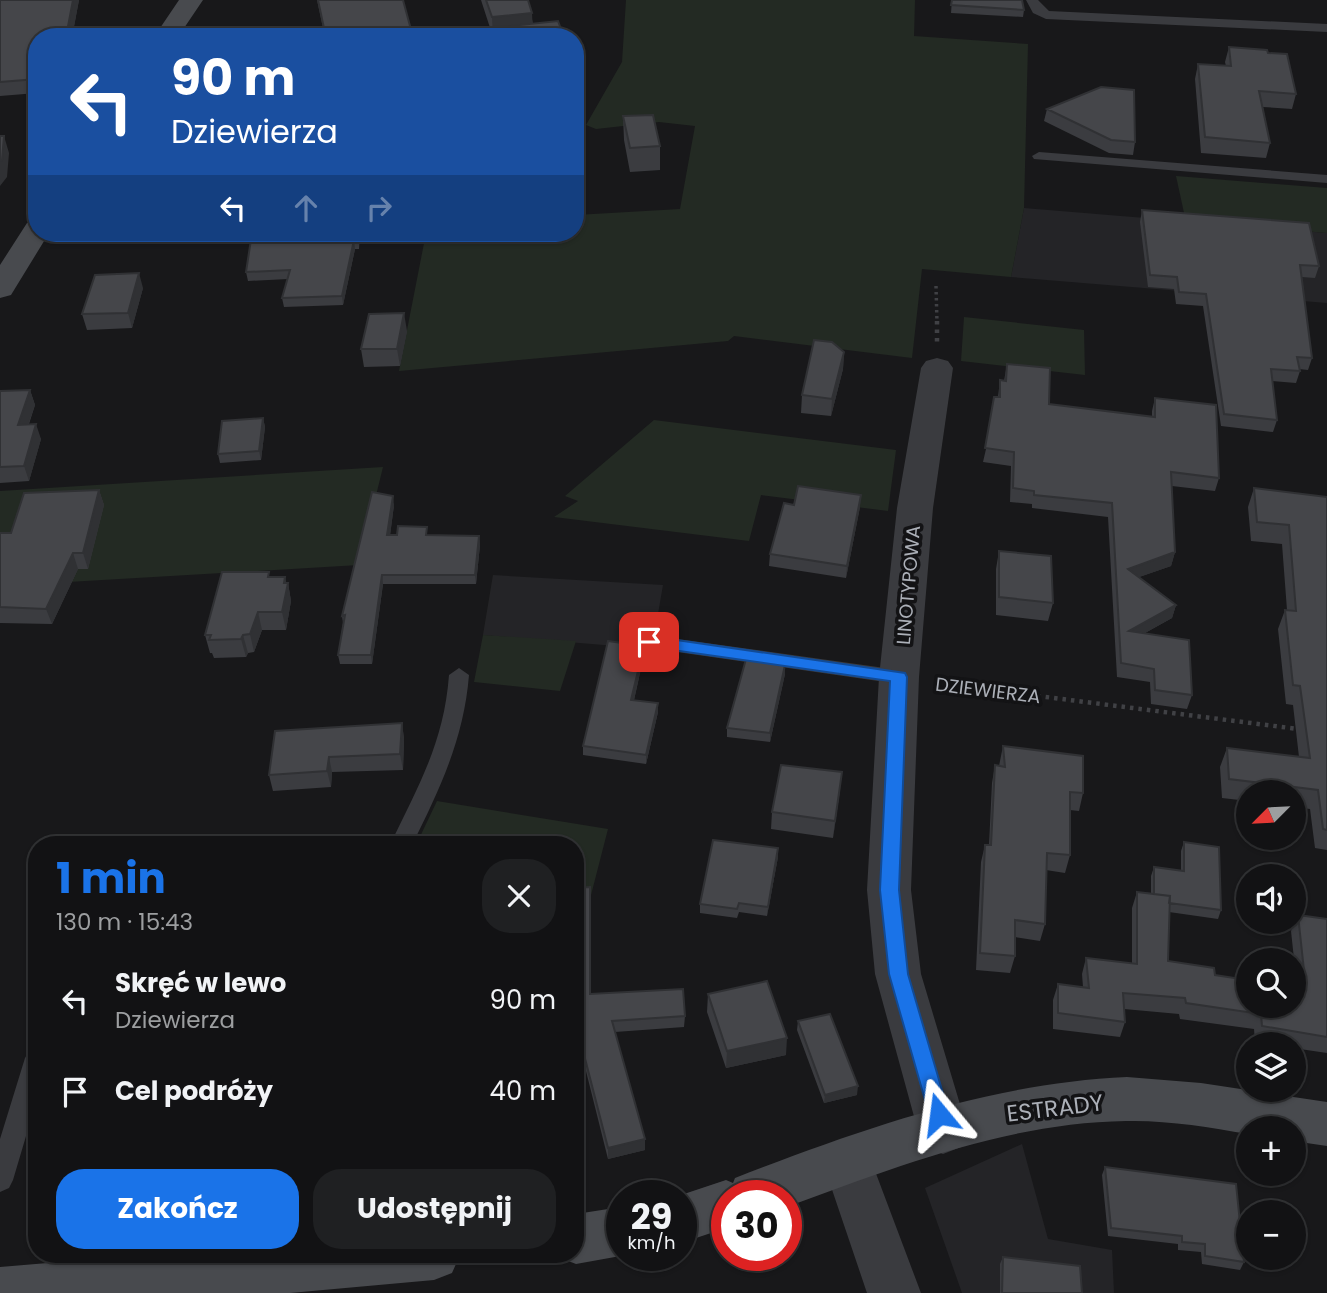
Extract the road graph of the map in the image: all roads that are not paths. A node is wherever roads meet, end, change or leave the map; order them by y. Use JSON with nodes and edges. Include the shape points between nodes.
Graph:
{"nodes":[{"id":1,"x":191,"y":0,"type":"edge"},
{"id":2,"x":1032,"y":0,"type":"edge"},
{"id":3,"x":172,"y":28,"type":"edge"},
{"id":4,"x":1327,"y":28,"type":"edge"},
{"id":5,"x":1039,"y":156,"type":"dead end"},
{"id":6,"x":1327,"y":178,"type":"edge"},
{"id":7,"x":29,"y":242,"type":"edge"},
{"id":8,"x":0,"y":289,"type":"edge"},
{"id":9,"x":937,"y":368,"type":"road end"},
{"id":10,"x":649,"y":642,"type":"dead end"},
{"id":11,"x":459,"y":675,"type":"dead end"},
{"id":12,"x":899,"y":677,"type":"junction"},
{"id":13,"x":405,"y":836,"type":"edge"},
{"id":14,"x":28,"y":1088,"type":"edge"},
{"id":15,"x":1327,"y":1124,"type":"edge"},
{"id":16,"x":943,"y":1131,"type":"junction"},
{"id":17,"x":848,"y":1163,"type":"junction"},
{"id":18,"x":798,"y":1180,"type":"edge"},
{"id":19,"x":0,"y":1181,"type":"edge"},
{"id":20,"x":606,"y":1234,"type":"edge"},
{"id":21,"x":584,"y":1238,"type":"edge"},
{"id":22,"x":303,"y":1263,"type":"edge"},
{"id":23,"x":0,"y":1293,"type":"edge"},
{"id":24,"x":894,"y":1293,"type":"edge"}],
"edges":[{"from":1,"to":3,"type":"main road"},
{"from":2,"to":4,"type":"lane","via":[[1046,15]]},
{"from":5,"to":6,"type":"lane"},
{"from":7,"to":8,"type":"main road"},
{"from":9,"to":12,"type":"street","name":"LINOTYPOWA","via":[[915,508]]},
{"from":10,"to":12,"type":"lane"},
{"from":11,"to":13,"type":"lane","via":[[452,738]]},
{"from":12,"to":16,"type":"street","name":"LINOTYPOWA","via":[[890,890],[898,974]]},
{"from":14,"to":19,"type":"lane"},
{"from":15,"to":16,"type":"main road","name":"ESTRADY","via":[[1127,1099],[995,1115]]},
{"from":16,"to":17,"type":"main road","name":"ESTRADY"},
{"from":17,"to":18,"type":"main road","name":"ESTRADY"},
{"from":17,"to":24,"type":"street"},
{"from":20,"to":21,"type":"main road"},
{"from":22,"to":23,"type":"main road"}]}
